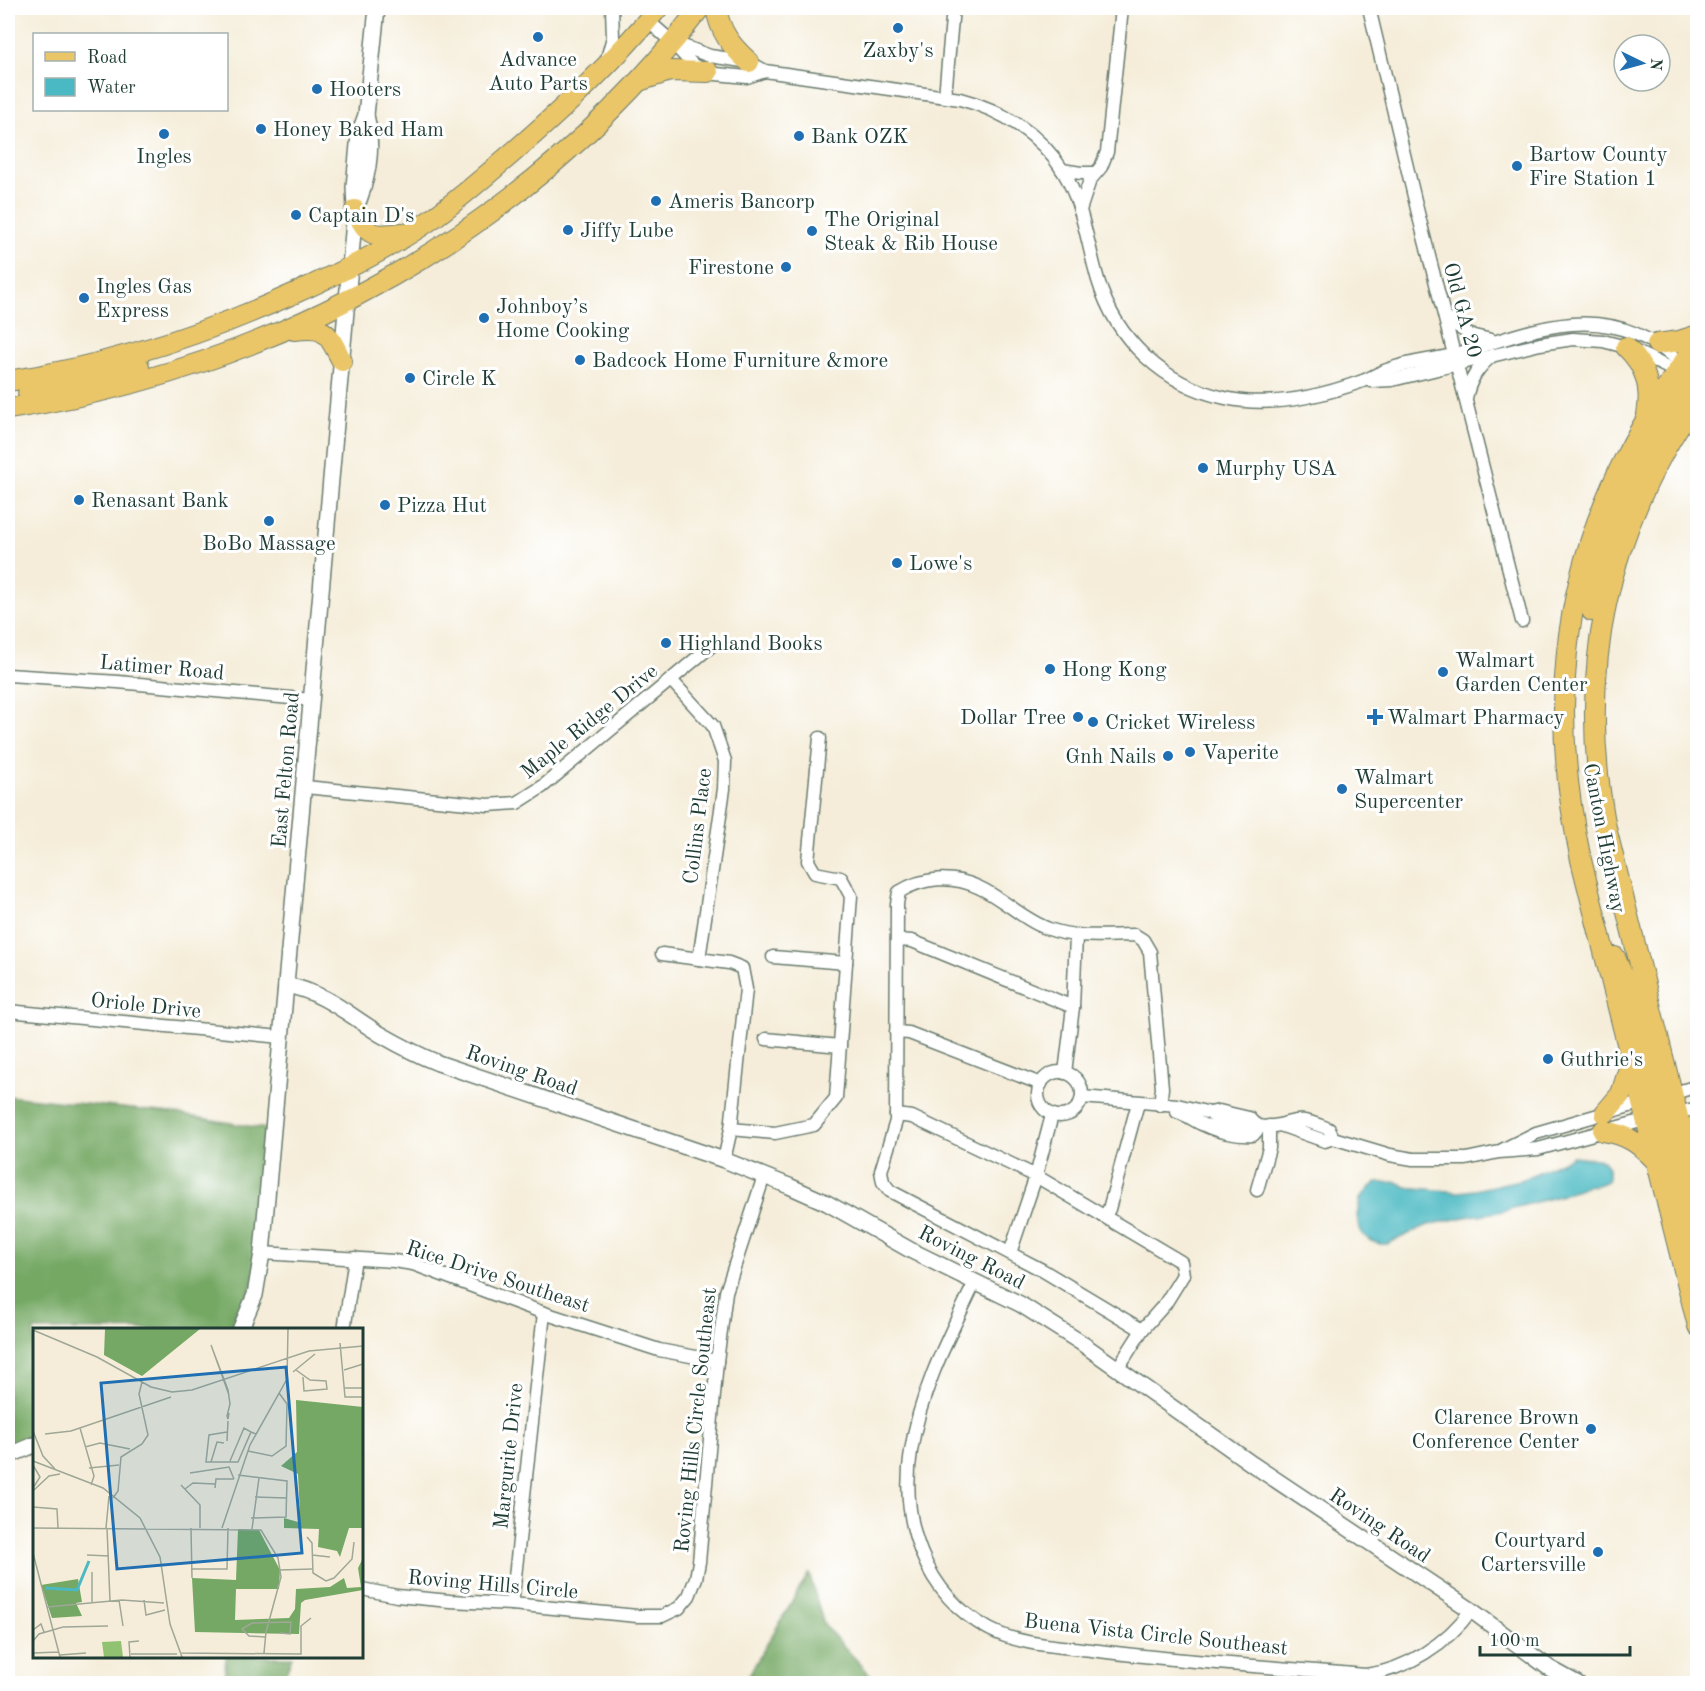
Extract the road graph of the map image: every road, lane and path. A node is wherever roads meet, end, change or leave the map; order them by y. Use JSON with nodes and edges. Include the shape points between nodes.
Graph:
{"nodes":[{"id":1,"x":377,"y":8,"type":"edge"},
{"id":2,"x":612,"y":8,"type":"edge"},
{"id":3,"x":700,"y":8,"type":"edge"},
{"id":4,"x":717,"y":8,"type":"edge"},
{"id":5,"x":953,"y":8,"type":"edge"},
{"id":6,"x":1122,"y":8,"type":"edge"},
{"id":7,"x":1369,"y":8,"type":"edge"},
{"id":8,"x":652,"y":14,"type":"edge"},
{"id":9,"x":672,"y":42,"type":"junction"},
{"id":10,"x":757,"y":66,"type":"junction"},
{"id":11,"x":603,"y":68,"type":"junction"},
{"id":12,"x":708,"y":72,"type":"junction"},
{"id":13,"x":636,"y":83,"type":"junction"},
{"id":14,"x":945,"y":96,"type":"junction"},
{"id":15,"x":1062,"y":170,"type":"junction"},
{"id":16,"x":1095,"y":172,"type":"junction"},
{"id":17,"x":356,"y":210,"type":"junction"},
{"id":18,"x":1080,"y":210,"type":"junction"},
{"id":19,"x":410,"y":232,"type":"junction"},
{"id":20,"x":349,"y":284,"type":"junction"},
{"id":21,"x":1445,"y":317,"type":"junction"},
{"id":22,"x":282,"y":331,"type":"junction"},
{"id":23,"x":1698,"y":335,"type":"edge"},
{"id":24,"x":1497,"y":340,"type":"junction"},
{"id":25,"x":1698,"y":342,"type":"edge"},
{"id":26,"x":1657,"y":344,"type":"junction"},
{"id":27,"x":1626,"y":347,"type":"junction"},
{"id":28,"x":1493,"y":354,"type":"junction"},
{"id":29,"x":1456,"y":358,"type":"junction"},
{"id":30,"x":342,"y":361,"type":"junction"},
{"id":31,"x":1692,"y":377,"type":"edge"},
{"id":32,"x":8,"y":386,"type":"edge"},
{"id":33,"x":1466,"y":399,"type":"junction"},
{"id":34,"x":8,"y":410,"type":"edge"},
{"id":35,"x":1645,"y":423,"type":"junction"},
{"id":36,"x":1522,"y":621,"type":"dead end"},
{"id":37,"x":710,"y":647,"type":"dead end"},
{"id":38,"x":8,"y":675,"type":"edge"},
{"id":39,"x":671,"y":680,"type":"junction"},
{"id":40,"x":312,"y":700,"type":"junction"},
{"id":41,"x":820,"y":738,"type":"dead end"},
{"id":42,"x":305,"y":787,"type":"junction"},
{"id":43,"x":1598,"y":926,"type":"junction"},
{"id":44,"x":1076,"y":936,"type":"junction"},
{"id":45,"x":897,"y":940,"type":"junction"},
{"id":46,"x":662,"y":954,"type":"dead end"},
{"id":47,"x":773,"y":957,"type":"dead end"},
{"id":48,"x":699,"y":959,"type":"junction"},
{"id":49,"x":846,"y":963,"type":"junction"},
{"id":50,"x":286,"y":985,"type":"junction"},
{"id":51,"x":1073,"y":1006,"type":"junction"},
{"id":52,"x":8,"y":1011,"type":"edge"},
{"id":53,"x":896,"y":1032,"type":"junction"},
{"id":54,"x":281,"y":1037,"type":"junction"},
{"id":55,"x":766,"y":1039,"type":"dead end"},
{"id":56,"x":840,"y":1046,"type":"junction"},
{"id":57,"x":1631,"y":1059,"type":"junction"},
{"id":58,"x":1065,"y":1073,"type":"junction"},
{"id":59,"x":1041,"y":1084,"type":"junction"},
{"id":60,"x":1698,"y":1086,"type":"edge"},
{"id":61,"x":1082,"y":1097,"type":"junction"},
{"id":62,"x":1138,"y":1103,"type":"junction"},
{"id":63,"x":1164,"y":1105,"type":"junction"},
{"id":64,"x":1659,"y":1107,"type":"junction"},
{"id":65,"x":1698,"y":1108,"type":"edge"},
{"id":66,"x":1052,"y":1114,"type":"junction"},
{"id":67,"x":896,"y":1115,"type":"junction"},
{"id":68,"x":1604,"y":1122,"type":"junction"},
{"id":69,"x":1698,"y":1122,"type":"edge"},
{"id":70,"x":1266,"y":1126,"type":"junction"},
{"id":71,"x":731,"y":1129,"type":"junction"},
{"id":72,"x":1499,"y":1152,"type":"junction"},
{"id":73,"x":1687,"y":1153,"type":"junction"},
{"id":74,"x":724,"y":1160,"type":"junction"},
{"id":75,"x":1657,"y":1162,"type":"junction"},
{"id":76,"x":764,"y":1176,"type":"junction"},
{"id":77,"x":1036,"y":1176,"type":"junction"},
{"id":78,"x":1257,"y":1190,"type":"dead end"},
{"id":79,"x":1698,"y":1197,"type":"edge"},
{"id":80,"x":1104,"y":1217,"type":"junction"},
{"id":81,"x":262,"y":1253,"type":"junction"},
{"id":82,"x":1010,"y":1253,"type":"junction"},
{"id":83,"x":355,"y":1258,"type":"junction"},
{"id":84,"x":1698,"y":1263,"type":"edge"},
{"id":85,"x":975,"y":1282,"type":"junction"},
{"id":86,"x":544,"y":1313,"type":"junction"},
{"id":87,"x":1698,"y":1326,"type":"edge"},
{"id":88,"x":240,"y":1328,"type":"edge"},
{"id":89,"x":344,"y":1328,"type":"edge"},
{"id":90,"x":1142,"y":1330,"type":"junction"},
{"id":91,"x":717,"y":1361,"type":"junction"},
{"id":92,"x":1118,"y":1368,"type":"junction"},
{"id":93,"x":33,"y":1445,"type":"edge"},
{"id":94,"x":8,"y":1456,"type":"edge"},
{"id":95,"x":363,"y":1589,"type":"edge"},
{"id":96,"x":512,"y":1604,"type":"junction"},
{"id":97,"x":1471,"y":1610,"type":"junction"},
{"id":98,"x":621,"y":1614,"type":"joint"},
{"id":99,"x":1578,"y":1683,"type":"edge"}],
"edges":[{"from":1,"to":17,"type":"street","name":"East Felton Road","via":[[366,115],[370,134],[366,181]]},
{"from":2,"to":11,"type":"street","via":[[613,37]]},
{"from":3,"to":9,"type":"main road"},
{"from":4,"to":10,"type":"main road","via":[[726,39]]},
{"from":5,"to":14,"type":"street"},
{"from":6,"to":16,"type":"street","via":[[1109,141],[1104,161]]},
{"from":7,"to":21,"type":"street","name":"Old GA 20"},
{"from":8,"to":9,"type":"street"},
{"from":8,"to":11,"type":"main road"},
{"from":9,"to":10,"type":"street","via":[[710,56]]},
{"from":9,"to":12,"type":"street","via":[[692,64]]},
{"from":9,"to":13,"type":"main road"},
{"from":10,"to":12,"type":"street","via":[[747,77]]},
{"from":10,"to":14,"type":"street"},
{"from":11,"to":19,"type":"main road","via":[[477,183]]},
{"from":12,"to":13,"type":"main road","via":[[670,71]]},
{"from":13,"to":20,"type":"main road","via":[[569,148],[500,206],[444,246]]},
{"from":14,"to":15,"type":"street","via":[[984,107],[1017,124],[1047,150]]},
{"from":15,"to":16,"type":"street"},
{"from":15,"to":18,"type":"street"},
{"from":16,"to":18,"type":"street"},
{"from":17,"to":19,"type":"main road","via":[[372,235]]},
{"from":17,"to":20,"type":"street","name":"East Felton Road"},
{"from":18,"to":29,"type":"street","via":[[1098,279],[1116,322],[1144,357],[1173,378],[1210,395],[1253,402],[1286,400],[1361,382],[1390,369]]},
{"from":19,"to":20,"type":"main road"},
{"from":20,"to":22,"type":"main road"},
{"from":20,"to":30,"type":"street","name":"East Felton Road"},
{"from":20,"to":32,"type":"main road","via":[[245,315],[182,339]]},
{"from":21,"to":24,"type":"street","via":[[1470,335]]},
{"from":21,"to":29,"type":"street","name":"Old GA 20"},
{"from":22,"to":30,"type":"main road","via":[[321,330],[330,337]]},
{"from":22,"to":34,"type":"main road","via":[[221,356],[142,381]]},
{"from":23,"to":26,"type":"main road"},
{"from":24,"to":26,"type":"street","via":[[1553,325],[1589,323],[1629,331]]},
{"from":24,"to":29,"type":"street"},
{"from":25,"to":31,"type":"main road"},
{"from":26,"to":31,"type":"street"},
{"from":27,"to":28,"type":"street","via":[[1573,339]]},
{"from":27,"to":31,"type":"street"},
{"from":27,"to":35,"type":"main road","via":[[1648,378]]},
{"from":28,"to":29,"type":"street"},
{"from":28,"to":33,"type":"street","via":[[1478,369]]},
{"from":29,"to":33,"type":"street","name":"Old GA 20"},
{"from":30,"to":40,"type":"street","name":"East Felton Road"},
{"from":31,"to":35,"type":"main road","name":"Canton Highway"},
{"from":31,"to":64,"type":"main road","via":[[1636,469],[1609,532],[1591,620],[1596,668],[1594,739],[1603,811]]},
{"from":33,"to":36,"type":"street","name":"Old GA 20"},
{"from":35,"to":43,"type":"main road","name":"Canton Highway","via":[[1612,483],[1594,528],[1577,585],[1566,655],[1563,719],[1567,783],[1574,830]]},
{"from":37,"to":39,"type":"street","name":"Maple Ridge Drive"},
{"from":38,"to":40,"type":"street","name":"Latimer Road"},
{"from":39,"to":42,"type":"street","name":"Maple Ridge Drive","via":[[575,761],[517,803],[488,805]]},
{"from":39,"to":48,"type":"street","name":"Collins Place","via":[[714,726],[724,761],[724,789]]},
{"from":40,"to":42,"type":"street","name":"East Felton Road"},
{"from":41,"to":49,"type":"street","via":[[808,861],[815,873],[841,878],[851,896]]},
{"from":42,"to":50,"type":"street","name":"East Felton Road"},
{"from":43,"to":57,"type":"main road","name":"Canton Highway"},
{"from":43,"to":64,"type":"main road","via":[[1628,987]]},
{"from":44,"to":45,"type":"street","via":[[1048,929],[979,887],[931,879],[899,892]]},
{"from":44,"to":51,"type":"street"},
{"from":44,"to":63,"type":"street","via":[[1135,935],[1150,952]]},
{"from":45,"to":51,"type":"street","via":[[912,941]]},
{"from":45,"to":53,"type":"street"},
{"from":46,"to":48,"type":"street"},
{"from":47,"to":49,"type":"street"},
{"from":48,"to":71,"type":"street","via":[[742,969],[746,989]]},
{"from":49,"to":56,"type":"street"},
{"from":50,"to":54,"type":"street","name":"East Felton Road"},
{"from":50,"to":74,"type":"street","name":"Roving Road","via":[[330,999],[396,1043],[438,1063]]},
{"from":51,"to":58,"type":"street"},
{"from":52,"to":54,"type":"street","name":"Oriole Drive"},
{"from":53,"to":59,"type":"street","via":[[909,1032]]},
{"from":53,"to":67,"type":"street"},
{"from":54,"to":81,"type":"street","name":"East Felton Road"},
{"from":55,"to":56,"type":"street"},
{"from":56,"to":71,"type":"street","via":[[836,1098],[814,1125],[775,1133]]},
{"from":57,"to":64,"type":"main road","name":"Canton Highway"},
{"from":57,"to":68,"type":"main road","via":[[1624,1088]]},
{"from":58,"to":59,"type":"street","via":[[1051,1074]]},
{"from":58,"to":61,"type":"street","via":[[1077,1080]]},
{"from":59,"to":66,"type":"street","via":[[1039,1098]]},
{"from":60,"to":64,"type":"street"},
{"from":61,"to":62,"type":"street"},
{"from":61,"to":66,"type":"street","via":[[1073,1112]]},
{"from":62,"to":63,"type":"street"},
{"from":62,"to":80,"type":"street"},
{"from":63,"to":70,"type":"street","via":[[1210,1113],[1216,1119],[1248,1127]]},
{"from":63,"to":70,"type":"street","via":[[1224,1132],[1253,1136]]},
{"from":64,"to":65,"type":"street"},
{"from":64,"to":68,"type":"street"},
{"from":64,"to":68,"type":"street"},
{"from":64,"to":73,"type":"main road"},
{"from":64,"to":75,"type":"main road","name":"Canton Highway"},
{"from":64,"to":84,"type":"main road"},
{"from":66,"to":77,"type":"street"},
{"from":67,"to":77,"type":"street","via":[[912,1117]]},
{"from":67,"to":82,"type":"street","via":[[881,1171],[882,1182],[890,1191]]},
{"from":68,"to":72,"type":"street","via":[[1538,1149]]},
{"from":68,"to":72,"type":"street","via":[[1536,1133]]},
{"from":68,"to":75,"type":"main road","via":[[1631,1138]]},
{"from":69,"to":73,"type":"main road"},
{"from":70,"to":72,"type":"street","via":[[1296,1119],[1308,1121],[1329,1129],[1333,1138],[1413,1159],[1466,1159]]},
{"from":70,"to":78,"type":"street","via":[[1269,1148]]},
{"from":71,"to":74,"type":"street"},
{"from":73,"to":79,"type":"main road"},
{"from":74,"to":76,"type":"street","name":"Roving Road"},
{"from":75,"to":87,"type":"main road","name":"Canton Highway"},
{"from":76,"to":85,"type":"street","name":"Roving Road","via":[[827,1203]]},
{"from":76,"to":91,"type":"street","name":"Roving Hills Circle Southeast","via":[[726,1292]]},
{"from":77,"to":80,"type":"street"},
{"from":77,"to":82,"type":"street"},
{"from":80,"to":90,"type":"street","via":[[1180,1262],[1183,1275]]},
{"from":81,"to":83,"type":"street","name":"Rice Drive Southeast"},
{"from":81,"to":88,"type":"street","name":"East Felton Road","via":[[255,1295]]},
{"from":82,"to":90,"type":"street"},
{"from":83,"to":86,"type":"street","name":"Rice Drive Southeast","via":[[413,1264]]},
{"from":83,"to":89,"type":"street"},
{"from":85,"to":92,"type":"street","name":"Roving Road","via":[[1020,1304]]},
{"from":85,"to":97,"type":"street","name":"Buena Vista Circle Southeast","via":[[923,1402],[911,1451],[909,1494],[916,1535],[928,1570],[950,1599],[988,1629],[1016,1639],[1124,1654],[1366,1675],[1409,1662],[1456,1628]]},
{"from":86,"to":91,"type":"street","name":"Rice Drive Southeast","via":[[659,1350]]},
{"from":86,"to":96,"type":"street","name":"Margurite Drive"},
{"from":90,"to":92,"type":"street"},
{"from":91,"to":98,"type":"street","name":"Roving Hills Circle Southeast","via":[[699,1562],[692,1589],[670,1614]]},
{"from":92,"to":97,"type":"street","name":"Roving Road","via":[[1252,1464]]},
{"from":93,"to":94,"type":"street"},
{"from":95,"to":96,"type":"street","name":"Roving Hills Circle","via":[[408,1597]]},
{"from":96,"to":98,"type":"street","name":"Roving Hills Circle"},
{"from":97,"to":99,"type":"street","name":"Roving Road","via":[[1549,1668]]}]}
